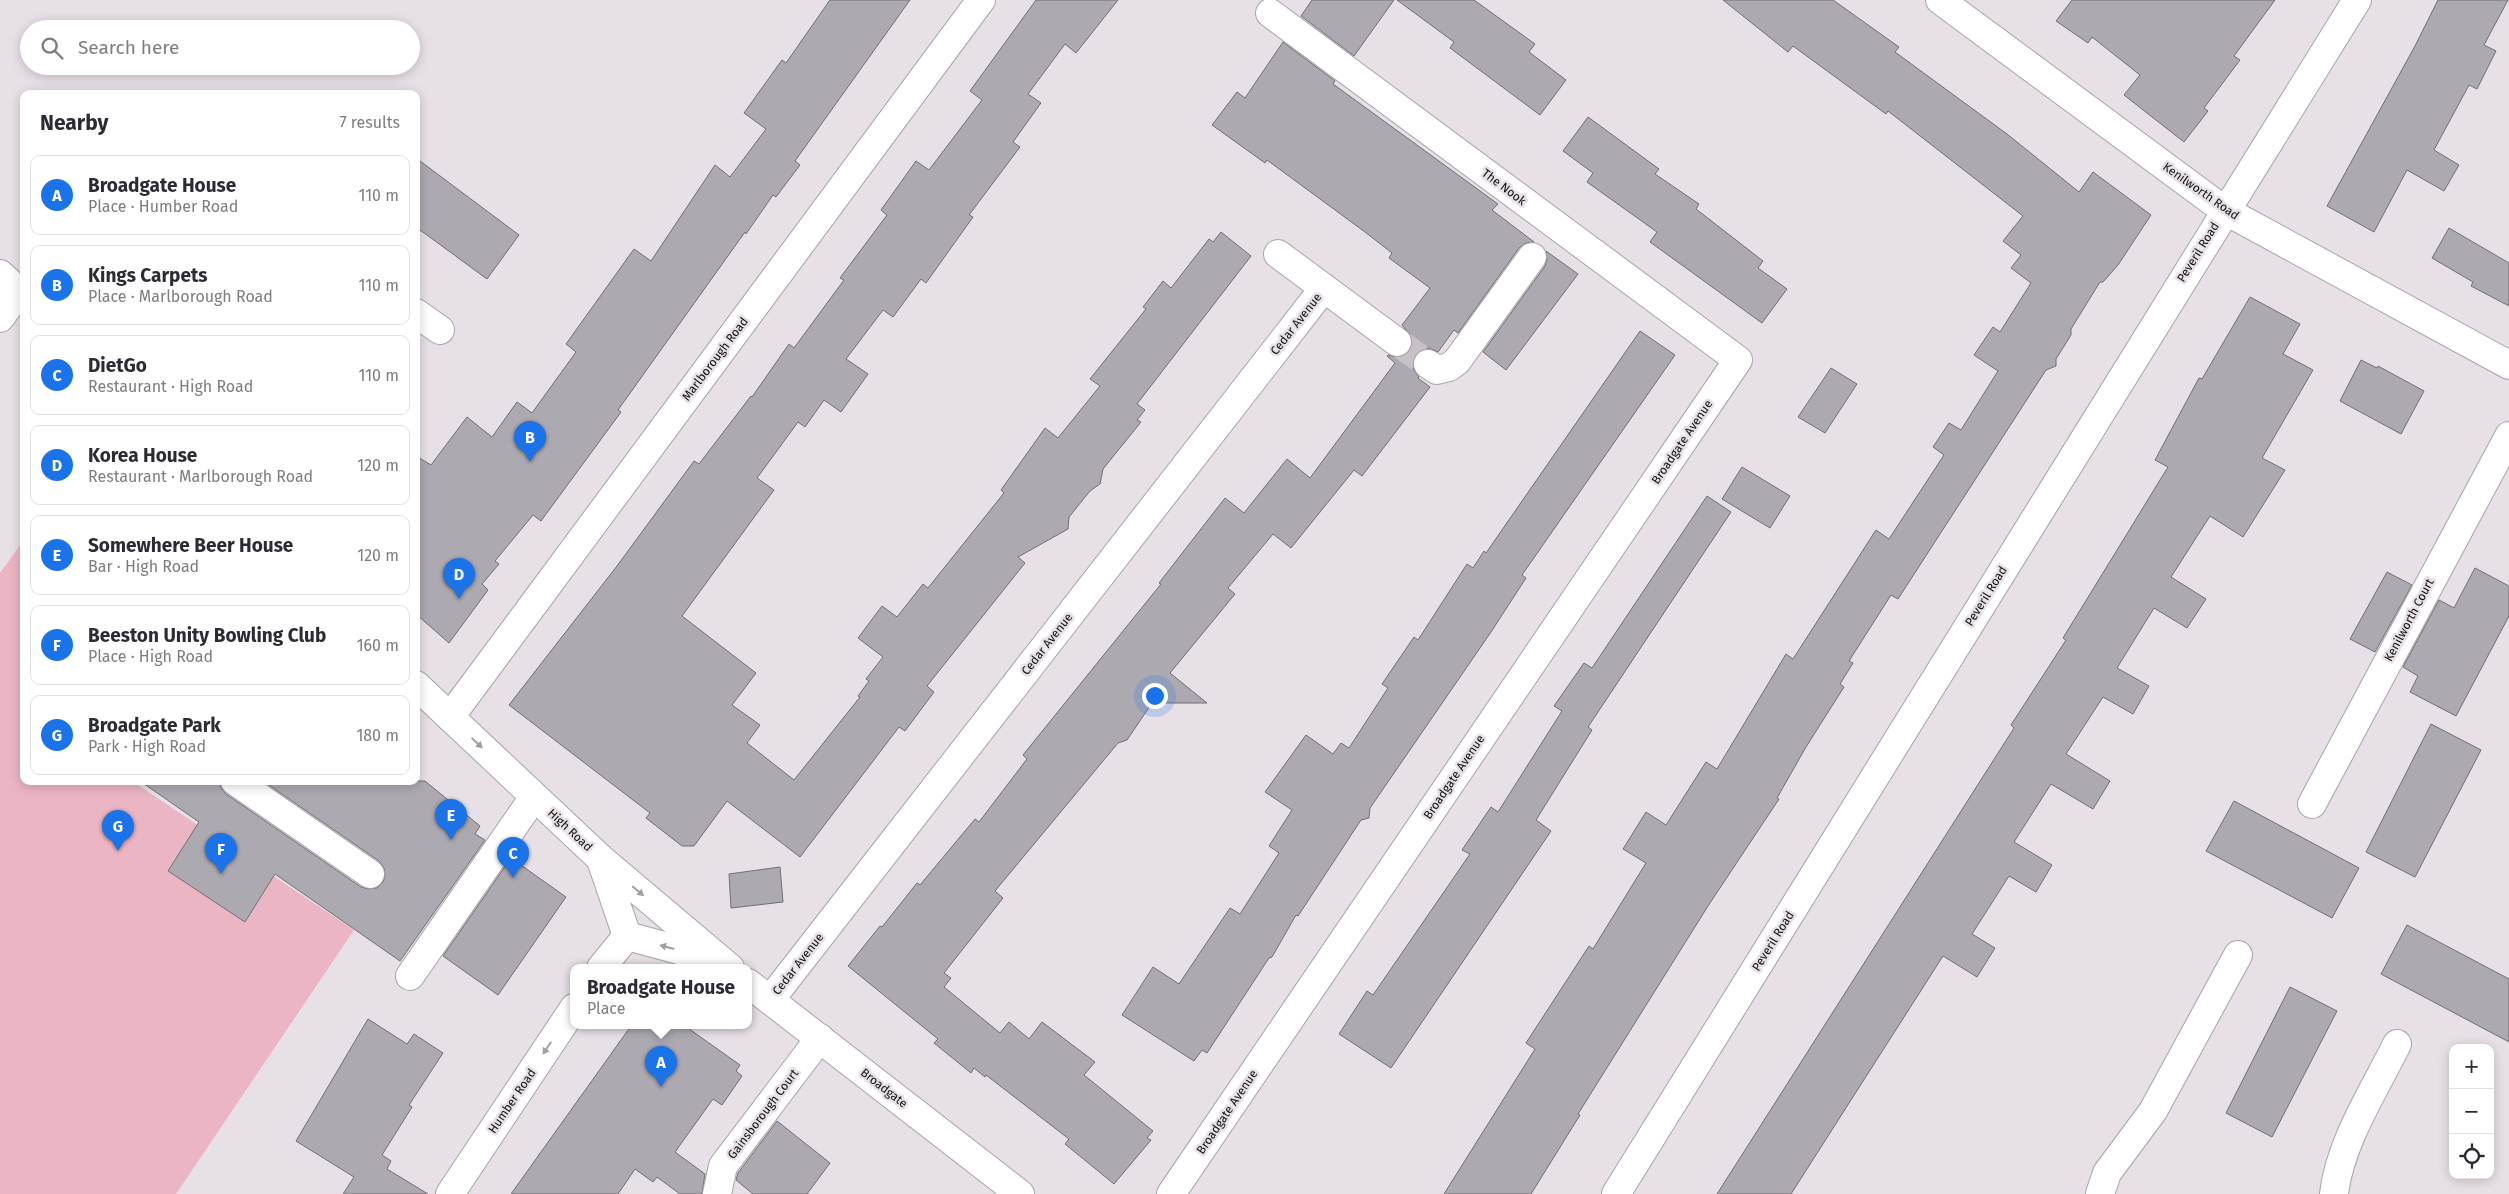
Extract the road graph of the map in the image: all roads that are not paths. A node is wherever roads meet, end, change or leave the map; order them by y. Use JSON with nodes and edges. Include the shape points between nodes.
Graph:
{"nodes":[{"id":1,"x":981,"y":0,"type":"edge"},
{"id":2,"x":1940,"y":0,"type":"edge"},
{"id":3,"x":2357,"y":0,"type":"edge"},
{"id":4,"x":1270,"y":13,"type":"dead end"},
{"id":5,"x":2224,"y":210,"type":"junction"},
{"id":6,"x":1278,"y":254,"type":"dead end"},
{"id":7,"x":1532,"y":257,"type":"dead end"},
{"id":8,"x":14,"y":288,"type":"edge"},
{"id":9,"x":1324,"y":288,"type":"junction"},
{"id":10,"x":420,"y":316,"type":"edge"},
{"id":11,"x":0,"y":318,"type":"edge"},
{"id":12,"x":440,"y":330,"type":"dead end"},
{"id":13,"x":1391,"y":338,"type":"tunnel mouth"},
{"id":14,"x":1738,"y":360,"type":"joint"},
{"id":15,"x":1428,"y":364,"type":"tunnel mouth"},
{"id":16,"x":2509,"y":365,"type":"edge"},
{"id":17,"x":2509,"y":436,"type":"edge"},
{"id":18,"x":420,"y":689,"type":"edge"},
{"id":19,"x":450,"y":717,"type":"junction"},
{"id":20,"x":241,"y":785,"type":"edge"},
{"id":21,"x":534,"y":797,"type":"junction"},
{"id":22,"x":2312,"y":804,"type":"dead end"},
{"id":23,"x":601,"y":859,"type":"junction"},
{"id":24,"x":370,"y":874,"type":"dead end"},
{"id":25,"x":627,"y":936,"type":"junction"},
{"id":26,"x":2238,"y":955,"type":"dead end"},
{"id":27,"x":604,"y":964,"type":"edge"},
{"id":28,"x":719,"y":964,"type":"edge"},
{"id":29,"x":725,"y":964,"type":"edge"},
{"id":30,"x":410,"y":976,"type":"dead end"},
{"id":31,"x":752,"y":986,"type":"edge"},
{"id":32,"x":770,"y":1000,"type":"junction"},
{"id":33,"x":570,"y":1014,"type":"edge"},
{"id":34,"x":820,"y":1038,"type":"junction"},
{"id":35,"x":2397,"y":1044,"type":"dead end"},
{"id":36,"x":450,"y":1194,"type":"edge"},
{"id":37,"x":717,"y":1194,"type":"edge"},
{"id":38,"x":1020,"y":1194,"type":"edge"},
{"id":39,"x":1171,"y":1194,"type":"edge"},
{"id":40,"x":1616,"y":1194,"type":"edge"},
{"id":41,"x":2100,"y":1194,"type":"edge"},
{"id":42,"x":2334,"y":1194,"type":"edge"}],
"edges":[{"from":1,"to":19,"type":"street","name":"Marlborough Road"},
{"from":2,"to":5,"type":"street","name":"Kenilworth Road"},
{"from":3,"to":5,"type":"street","name":"Peveril Road"},
{"from":4,"to":14,"type":"street","name":"The Nook"},
{"from":5,"to":16,"type":"street","name":"Kenilworth Road"},
{"from":5,"to":40,"type":"street","name":"Peveril Road"},
{"from":6,"to":9,"type":"street"},
{"from":7,"to":15,"type":"street","via":[[1457,361],[1437,370]]},
{"from":8,"to":11,"type":"street"},
{"from":9,"to":13,"type":"street"},
{"from":9,"to":32,"type":"street","name":"Cedar Avenue"},
{"from":10,"to":12,"type":"street"},
{"from":14,"to":39,"type":"street","name":"Broadgate Avenue"},
{"from":17,"to":22,"type":"street","name":"Kenilworth Court"},
{"from":18,"to":19,"type":"street","name":"High Road"},
{"from":19,"to":21,"type":"street","name":"High Road","one_way":true},
{"from":20,"to":24,"type":"street"},
{"from":21,"to":23,"type":"street","name":"High Road"},
{"from":21,"to":30,"type":"street"},
{"from":23,"to":25,"type":"street"},
{"from":23,"to":29,"type":"street","name":"High Road","one_way":true},
{"from":25,"to":27,"type":"street"},
{"from":28,"to":25,"type":"street","one_way":true},
{"from":26,"to":41,"type":"street","via":[[2153,1111],[2107,1174]]},
{"from":31,"to":32,"type":"street","name":"Broadgate"},
{"from":32,"to":34,"type":"street","name":"Broadgate"},
{"from":33,"to":36,"type":"street","name":"Humber Road","one_way":true},
{"from":34,"to":37,"type":"street","name":"Gainsborough Court","via":[[723,1166]]},
{"from":34,"to":38,"type":"street","name":"Broadgate"},
{"from":35,"to":42,"type":"street","via":[[2350,1138],[2337,1172]]}]}
